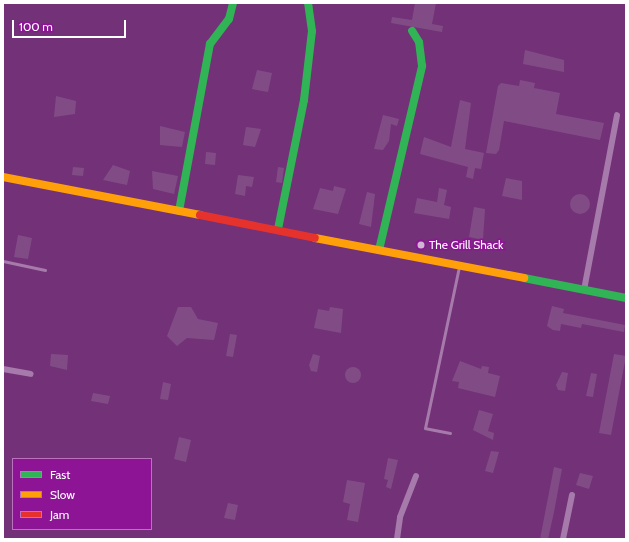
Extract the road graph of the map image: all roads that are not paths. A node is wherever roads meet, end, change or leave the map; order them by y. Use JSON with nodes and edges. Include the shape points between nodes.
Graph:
{"nodes":[{"id":1,"x":233,"y":3,"type":"edge"},
{"id":2,"x":308,"y":3,"type":"edge"},
{"id":3,"x":412,"y":31,"type":"dead end"},
{"id":4,"x":617,"y":115,"type":"dead end"},
{"id":5,"x":3,"y":177,"type":"edge"},
{"id":6,"x":179,"y":211,"type":"junction"},
{"id":7,"x":278,"y":229,"type":"junction"},
{"id":8,"x":379,"y":250,"type":"junction"},
{"id":9,"x":3,"y":261,"type":"edge"},
{"id":10,"x":460,"y":265,"type":"junction"},
{"id":11,"x":44,"y":270,"type":"dead end"},
{"id":12,"x":584,"y":290,"type":"junction"},
{"id":13,"x":626,"y":298,"type":"edge"},
{"id":14,"x":3,"y":369,"type":"edge"},
{"id":15,"x":31,"y":374,"type":"dead end"},
{"id":16,"x":450,"y":433,"type":"dead end"},
{"id":17,"x":416,"y":476,"type":"dead end"},
{"id":18,"x":572,"y":495,"type":"dead end"},
{"id":19,"x":397,"y":539,"type":"edge"},
{"id":20,"x":563,"y":539,"type":"edge"}],
"edges":[{"from":1,"to":6,"type":"street","via":[[229,19],[210,44]]},
{"from":2,"to":7,"type":"street","via":[[312,31],[304,100]]},
{"from":3,"to":8,"type":"street","via":[[419,42],[422,66],[415,106]]},
{"from":4,"to":12,"type":"street"},
{"from":5,"to":6,"type":"street"},
{"from":6,"to":7,"type":"street"},
{"from":7,"to":8,"type":"street"},
{"from":8,"to":10,"type":"street"},
{"from":9,"to":11,"type":"lane"},
{"from":10,"to":12,"type":"street"},
{"from":10,"to":16,"type":"lane","via":[[425,428]]},
{"from":12,"to":13,"type":"street"},
{"from":14,"to":15,"type":"street"},
{"from":17,"to":19,"type":"street","via":[[400,517]]},
{"from":18,"to":20,"type":"street"}]}
